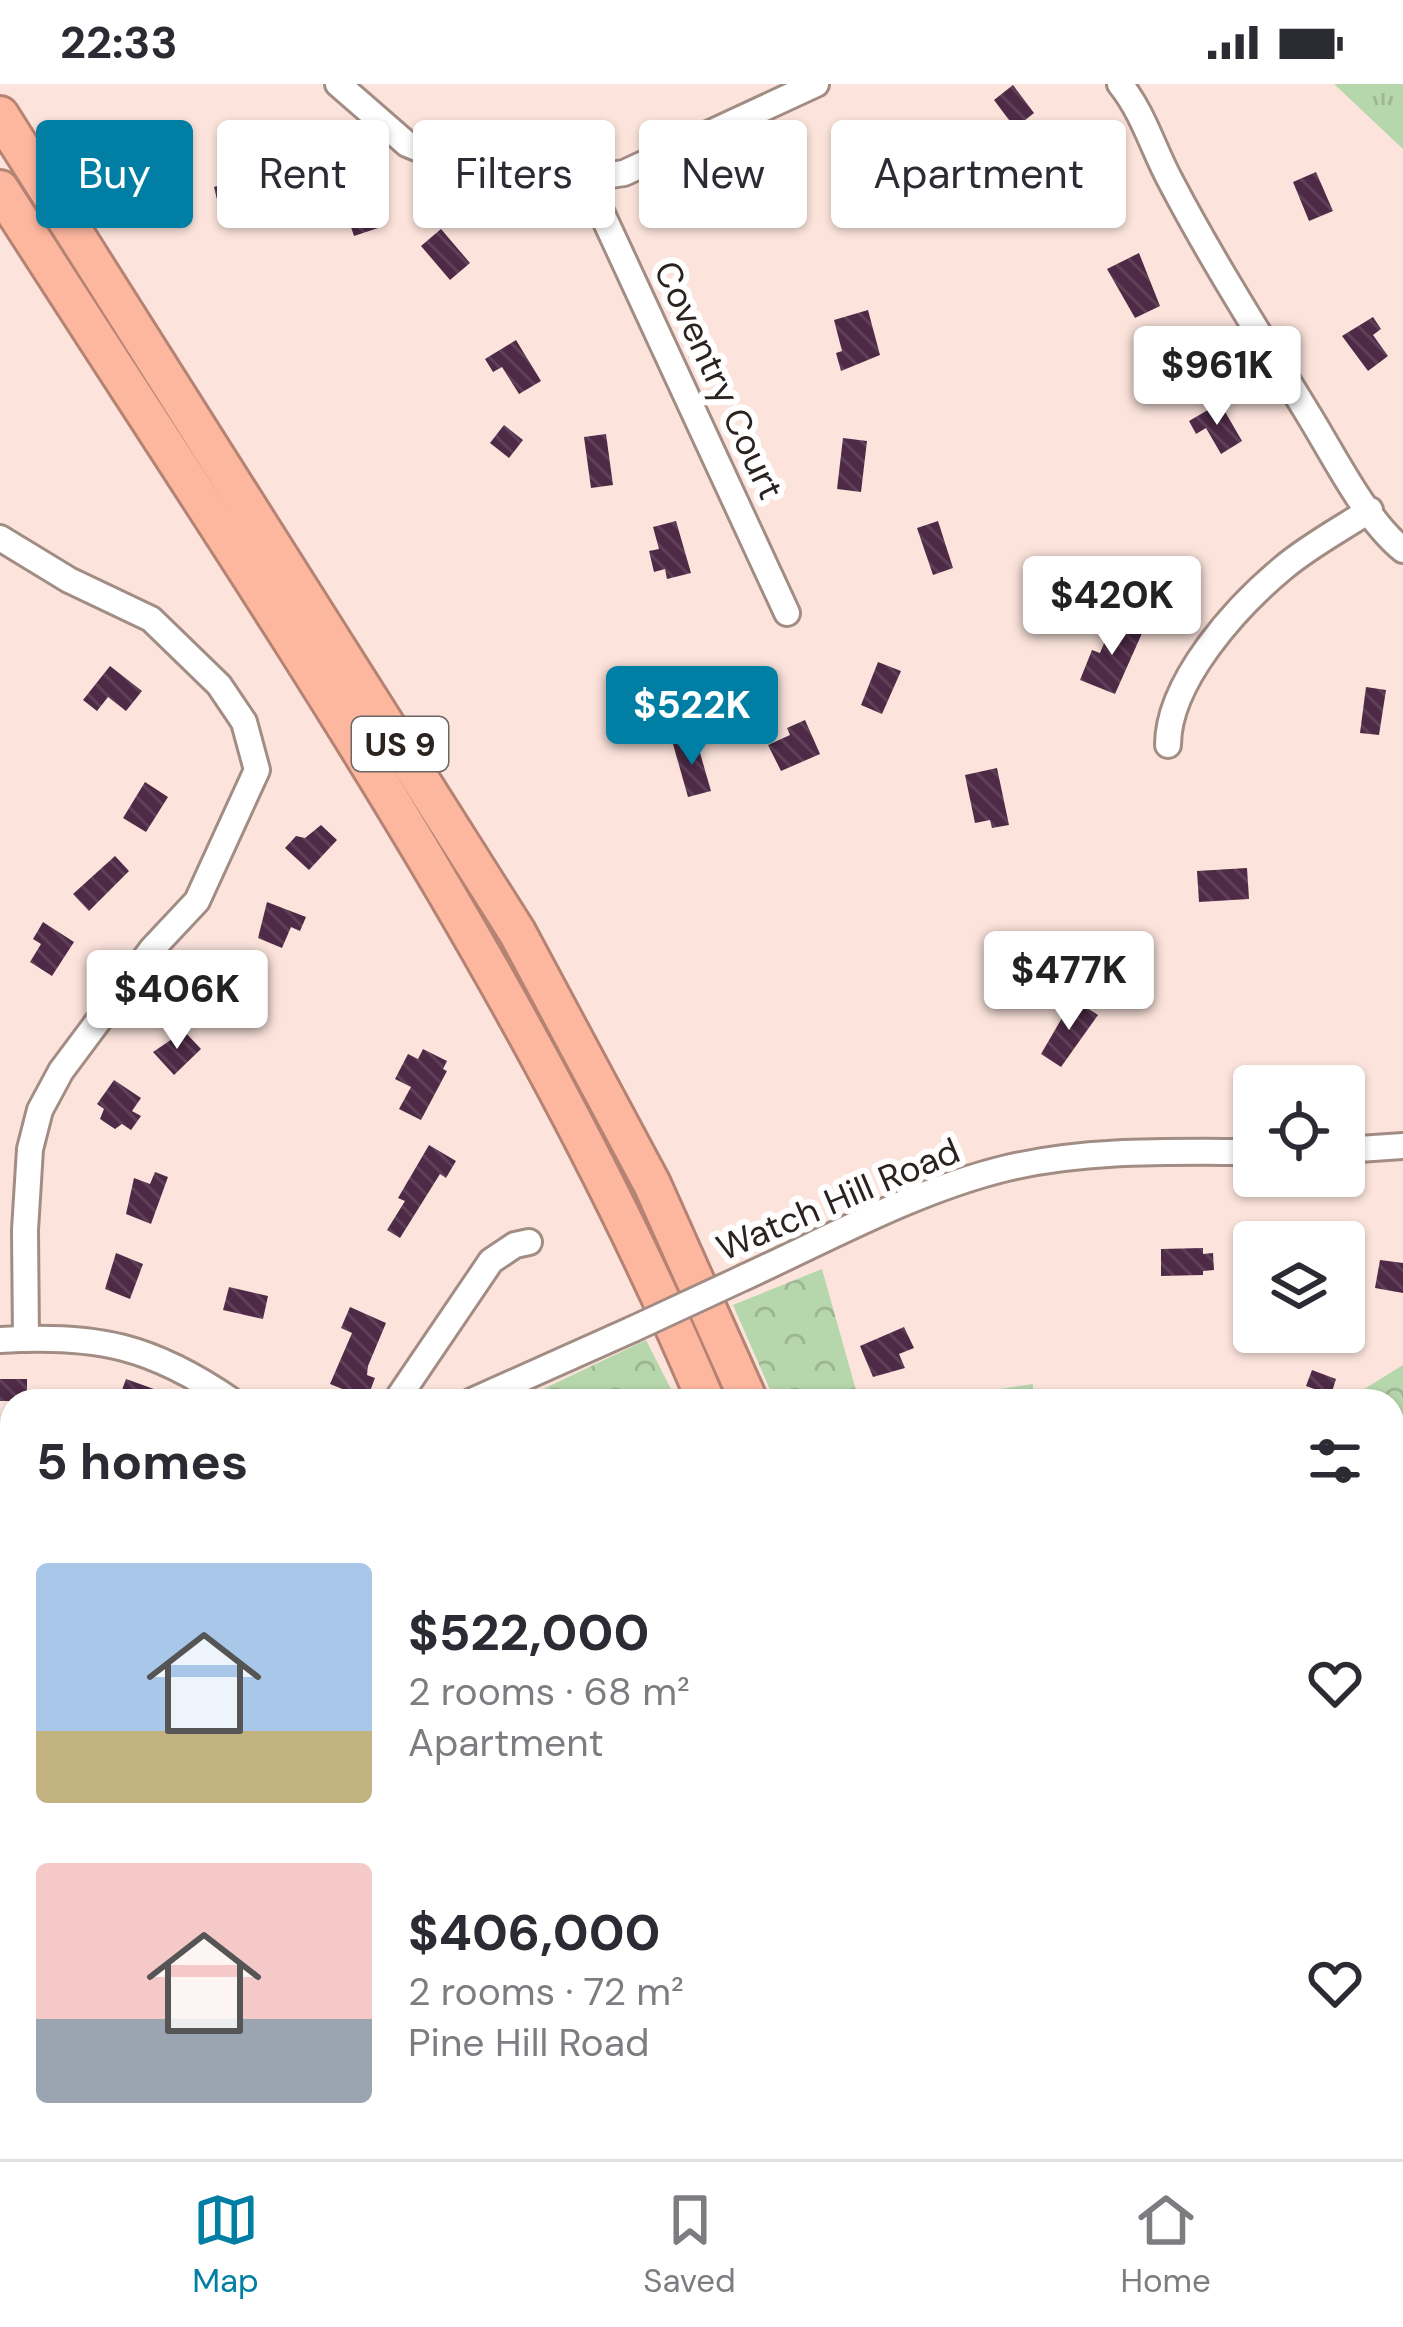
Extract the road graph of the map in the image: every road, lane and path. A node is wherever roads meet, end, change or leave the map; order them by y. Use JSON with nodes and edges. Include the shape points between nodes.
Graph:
{"nodes":[{"id":1,"x":338,"y":84,"type":"edge"},
{"id":2,"x":815,"y":84,"type":"edge"},
{"id":3,"x":1120,"y":84,"type":"edge"},
{"id":4,"x":0,"y":115,"type":"edge"},
{"id":5,"x":413,"y":147,"type":"edge"},
{"id":6,"x":615,"y":174,"type":"edge"},
{"id":7,"x":0,"y":188,"type":"edge"},
{"id":8,"x":609,"y":228,"type":"edge"},
{"id":9,"x":1370,"y":510,"type":"junction"},
{"id":10,"x":0,"y":538,"type":"edge"},
{"id":11,"x":1403,"y":550,"type":"edge"},
{"id":12,"x":787,"y":613,"type":"dead end"},
{"id":13,"x":1168,"y":746,"type":"dead end"},
{"id":14,"x":1403,"y":1146,"type":"edge"},
{"id":15,"x":1365,"y":1149,"type":"edge"},
{"id":16,"x":1233,"y":1152,"type":"edge"},
{"id":17,"x":529,"y":1242,"type":"dead end"},
{"id":18,"x":13,"y":1340,"type":"edge"},
{"id":19,"x":215,"y":1389,"type":"edge"},
{"id":20,"x":404,"y":1389,"type":"edge"},
{"id":21,"x":499,"y":1389,"type":"edge"},
{"id":22,"x":701,"y":1389,"type":"edge"},
{"id":23,"x":744,"y":1389,"type":"edge"}],
"edges":[{"from":1,"to":5,"type":"street"},
{"from":2,"to":6,"type":"street"},
{"from":3,"to":9,"type":"street","via":[[1239,300]]},
{"from":4,"to":23,"type":"highway","number":"US 9","via":[[517,932],[652,1184]]},
{"from":7,"to":22,"type":"highway","number":"US 9","via":[[482,953],[605,1180]]},
{"from":8,"to":12,"type":"street","name":"Coventry Court"},
{"from":9,"to":11,"type":"street"},
{"from":9,"to":13,"type":"street","via":[[1252,595],[1175,701]]},
{"from":10,"to":18,"type":"street","via":[[151,619],[219,685],[244,722],[257,770],[197,901],[152,949],[40,1110]]},
{"from":14,"to":15,"type":"street"},
{"from":16,"to":21,"type":"street","name":"Watch Hill Road","bridge":true,"via":[[1094,1154],[1006,1168],[920,1198]]},
{"from":17,"to":20,"type":"street","via":[[491,1261]]},
{"from":18,"to":19,"type":"street","via":[[91,1339],[186,1369]]}]}
